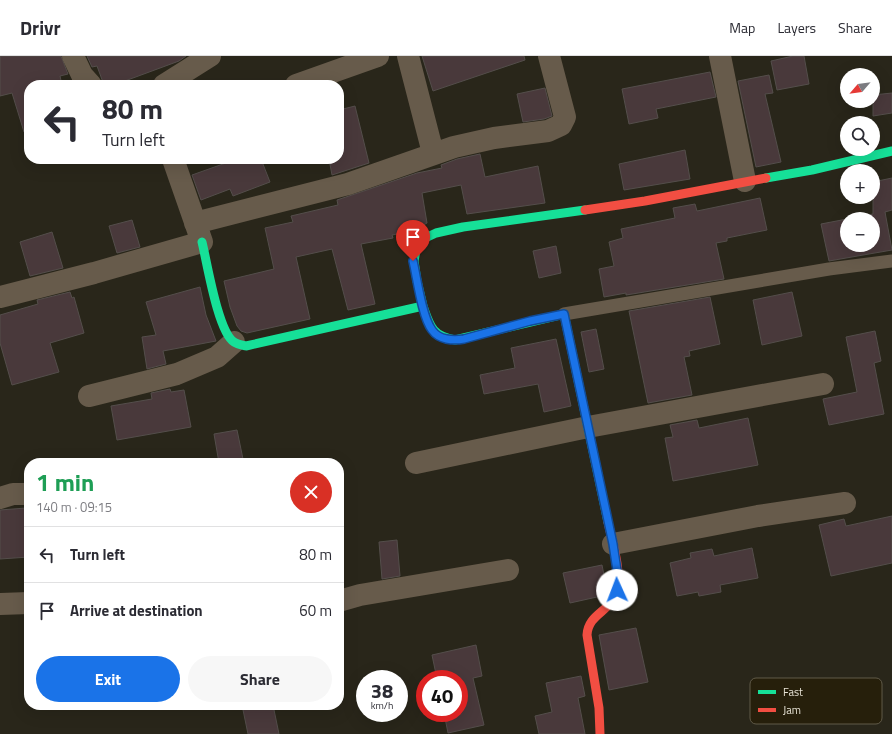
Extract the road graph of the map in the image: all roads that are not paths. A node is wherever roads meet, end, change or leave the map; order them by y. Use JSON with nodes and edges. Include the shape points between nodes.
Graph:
{"nodes":[{"id":1,"x":73,"y":56,"type":"edge"},
{"id":2,"x":210,"y":56,"type":"edge"},
{"id":3,"x":378,"y":56,"type":"edge"},
{"id":4,"x":408,"y":56,"type":"edge"},
{"id":5,"x":549,"y":56,"type":"edge"},
{"id":6,"x":720,"y":56,"type":"edge"},
{"id":7,"x":86,"y":80,"type":"edge"},
{"id":8,"x":172,"y":80,"type":"edge"},
{"id":9,"x":310,"y":80,"type":"edge"},
{"id":10,"x":892,"y":151,"type":"edge"},
{"id":11,"x":433,"y":153,"type":"junction"},
{"id":12,"x":175,"y":164,"type":"edge"},
{"id":13,"x":745,"y":181,"type":"junction"},
{"id":14,"x":198,"y":233,"type":"junction"},
{"id":15,"x":892,"y":261,"type":"edge"},
{"id":16,"x":0,"y":297,"type":"edge"},
{"id":17,"x":423,"y":306,"type":"junction"},
{"id":18,"x":564,"y":314,"type":"junction"},
{"id":19,"x":234,"y":342,"type":"junction"},
{"id":20,"x":823,"y":384,"type":"dead end"},
{"id":21,"x":89,"y":396,"type":"dead end"},
{"id":22,"x":588,"y":428,"type":"junction"},
{"id":23,"x":416,"y":463,"type":"dead end"},
{"id":24,"x":24,"y":494,"type":"edge"},
{"id":25,"x":0,"y":498,"type":"edge"},
{"id":26,"x":845,"y":503,"type":"dead end"},
{"id":27,"x":613,"y":544,"type":"junction"},
{"id":28,"x":508,"y":570,"type":"dead end"},
{"id":29,"x":344,"y":600,"type":"edge"},
{"id":30,"x":24,"y":603,"type":"edge"},
{"id":31,"x":0,"y":604,"type":"edge"},
{"id":32,"x":600,"y":734,"type":"edge"}],
"edges":[{"from":1,"to":7,"type":"street"},
{"from":2,"to":8,"type":"street"},
{"from":3,"to":9,"type":"street"},
{"from":4,"to":11,"type":"street"},
{"from":5,"to":11,"type":"street","via":[[565,117],[561,125],[548,131],[494,138]]},
{"from":6,"to":13,"type":"street"},
{"from":10,"to":13,"type":"street","via":[[812,170]]},
{"from":11,"to":14,"type":"street"},
{"from":12,"to":14,"type":"street"},
{"from":13,"to":17,"type":"street","via":[[645,201],[437,233],[421,240],[415,248],[413,261]]},
{"from":14,"to":16,"type":"street","via":[[94,273]]},
{"from":14,"to":19,"type":"street","via":[[221,322]]},
{"from":15,"to":18,"type":"lane"},
{"from":17,"to":18,"type":"street","via":[[432,330],[445,339],[455,340]]},
{"from":17,"to":19,"type":"street","via":[[246,346]]},
{"from":18,"to":22,"type":"street"},
{"from":19,"to":21,"type":"street","via":[[217,357],[177,374]]},
{"from":20,"to":22,"type":"street"},
{"from":22,"to":23,"type":"street"},
{"from":22,"to":27,"type":"street"},
{"from":24,"to":25,"type":"street"},
{"from":26,"to":27,"type":"street","via":[[758,516]]},
{"from":27,"to":32,"type":"street","via":[[618,577],[615,597],[590,622],[587,630],[601,715]]},
{"from":28,"to":29,"type":"street"},
{"from":30,"to":31,"type":"street"}]}
